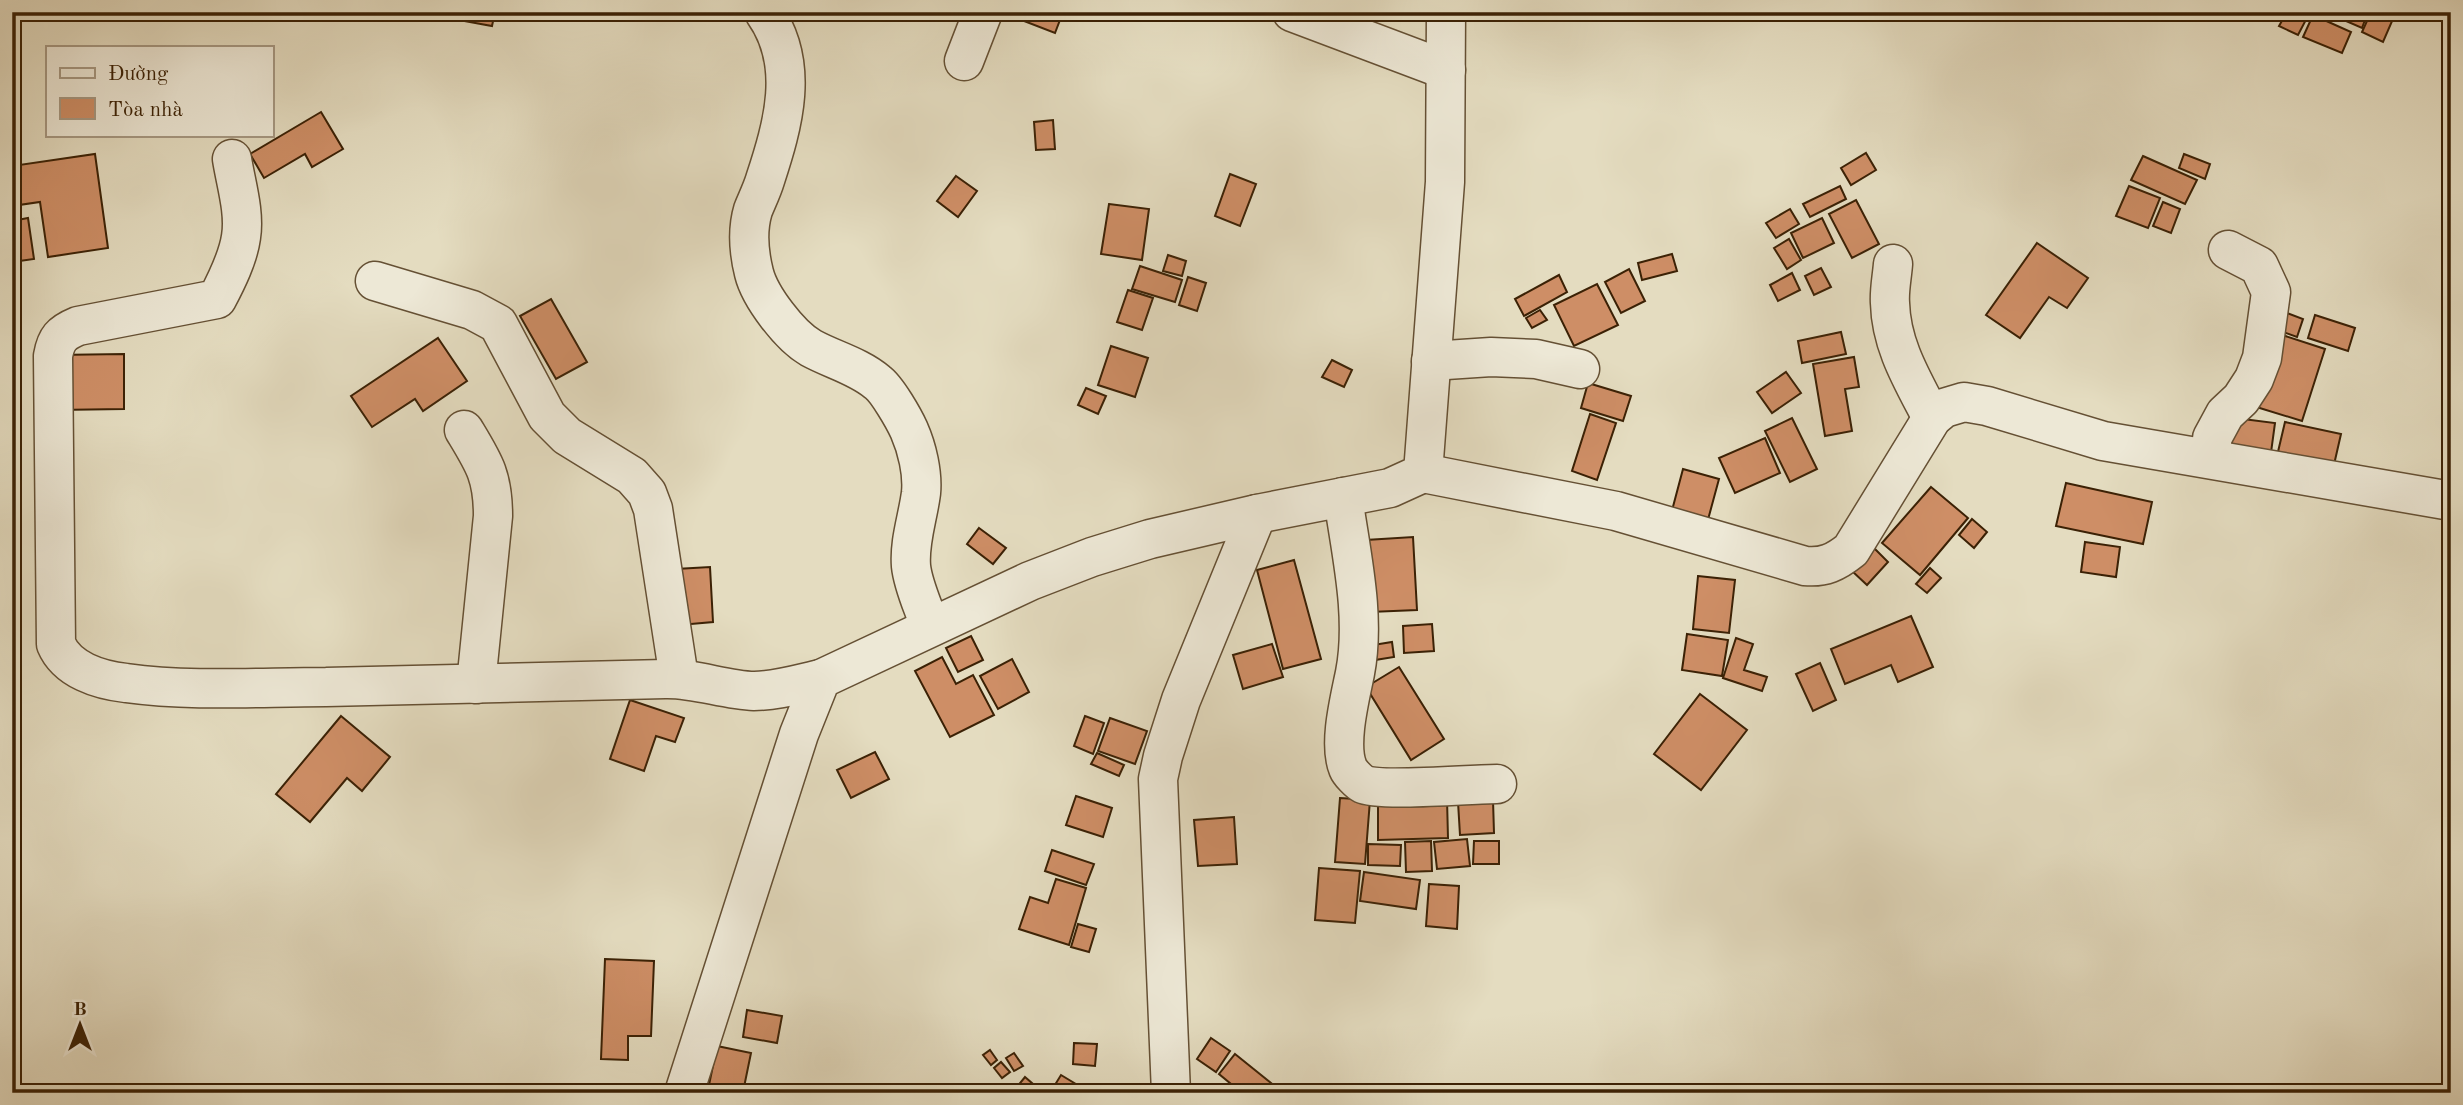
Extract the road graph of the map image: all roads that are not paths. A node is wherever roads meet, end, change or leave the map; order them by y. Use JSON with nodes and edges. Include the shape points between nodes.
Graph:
{"nodes":[{"id":1,"x":764,"y":12,"type":"edge"},
{"id":2,"x":983,"y":12,"type":"edge"},
{"id":3,"x":1292,"y":12,"type":"edge"},
{"id":4,"x":1446,"y":12,"type":"edge"},
{"id":5,"x":964,"y":61,"type":"dead end"},
{"id":6,"x":1446,"y":70,"type":"junction"},
{"id":7,"x":232,"y":159,"type":"dead end"},
{"id":8,"x":2228,"y":250,"type":"dead end"},
{"id":9,"x":1893,"y":264,"type":"dead end"},
{"id":10,"x":376,"y":281,"type":"dead end"},
{"id":11,"x":1431,"y":362,"type":"junction"},
{"id":12,"x":1580,"y":369,"type":"dead end"},
{"id":13,"x":1932,"y":418,"type":"junction"},
{"id":14,"x":464,"y":430,"type":"dead end"},
{"id":15,"x":2212,"y":459,"type":"junction"},
{"id":16,"x":1423,"y":473,"type":"junction"},
{"id":17,"x":1343,"y":497,"type":"junction"},
{"id":18,"x":2451,"y":501,"type":"edge"},
{"id":19,"x":1256,"y":514,"type":"junction"},
{"id":20,"x":930,"y":627,"type":"junction"},
{"id":21,"x":679,"y":678,"type":"junction"},
{"id":22,"x":821,"y":679,"type":"junction"},
{"id":23,"x":476,"y":684,"type":"junction"},
{"id":24,"x":1497,"y":784,"type":"dead end"},
{"id":25,"x":684,"y":1093,"type":"edge"},
{"id":26,"x":1171,"y":1093,"type":"edge"}],
"edges":[{"from":1,"to":20,"type":"street","via":[[781,45],[787,72],[786,100],[753,212],[749,240],[754,275],[764,298],[791,331],[809,347],[880,383],[909,430],[921,491],[911,568]]},
{"from":2,"to":5,"type":"street"},
{"from":3,"to":6,"type":"street"},
{"from":4,"to":6,"type":"street"},
{"from":6,"to":11,"type":"street","via":[[1446,182]]},
{"from":7,"to":23,"type":"street","via":[[241,237],[217,299],[78,326],[56,341],[56,643],[60,654],[92,676],[124,683],[198,688]]},
{"from":8,"to":15,"type":"street","via":[[2259,266],[2271,292],[2262,358],[2254,379],[2212,438]]},
{"from":9,"to":13,"type":"street","via":[[1892,326],[1900,355]]},
{"from":10,"to":21,"type":"street","via":[[472,310],[499,324],[547,416],[567,436],[632,476],[647,493]]},
{"from":11,"to":12,"type":"street","via":[[1536,359]]},
{"from":11,"to":16,"type":"street"},
{"from":13,"to":15,"type":"street","via":[[1944,408],[1964,402],[2103,441]]},
{"from":13,"to":16,"type":"street","via":[[1851,550],[1821,567],[1616,511]]},
{"from":14,"to":23,"type":"street","via":[[486,466],[493,493]]},
{"from":15,"to":18,"type":"street"},
{"from":16,"to":17,"type":"street","via":[[1390,488]]},
{"from":17,"to":19,"type":"street"},
{"from":17,"to":24,"type":"street","via":[[1358,638],[1347,711],[1349,769],[1363,784],[1383,787]]},
{"from":19,"to":20,"type":"street","via":[[1092,557]]},
{"from":19,"to":26,"type":"street","via":[[1181,701],[1158,779]]},
{"from":20,"to":22,"type":"street"},
{"from":21,"to":22,"type":"street","via":[[753,691]]},
{"from":21,"to":23,"type":"street"},
{"from":22,"to":25,"type":"street","via":[[799,734]]}]}
